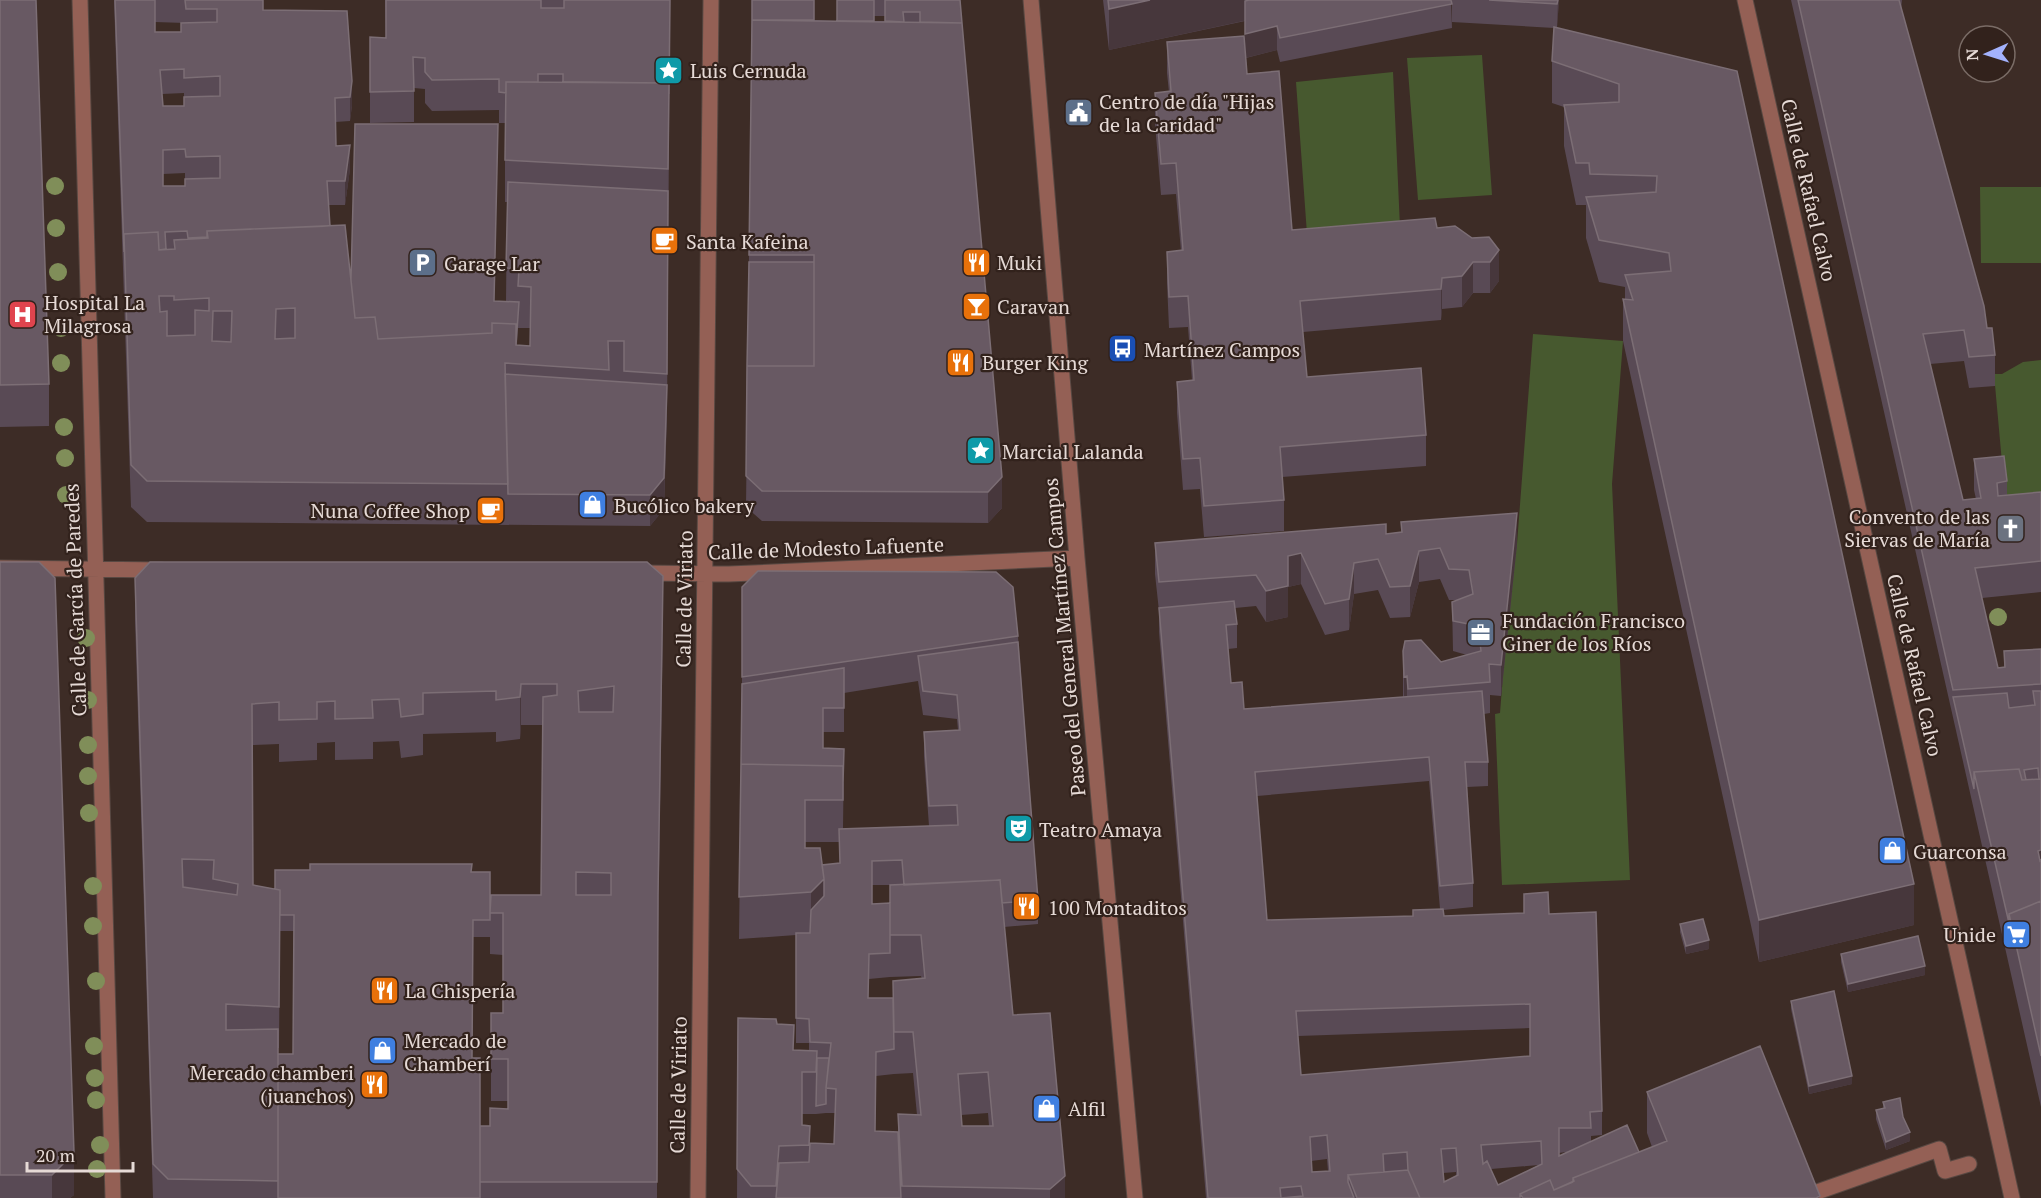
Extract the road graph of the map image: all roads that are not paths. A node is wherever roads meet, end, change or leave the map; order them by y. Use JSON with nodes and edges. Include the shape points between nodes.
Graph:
{"nodes":[{"id":1,"x":80,"y":0,"type":"edge"},
{"id":2,"x":711,"y":0,"type":"edge"},
{"id":3,"x":1031,"y":0,"type":"edge"},
{"id":4,"x":1745,"y":0,"type":"edge"},
{"id":5,"x":1077,"y":558,"type":"junction"},
{"id":6,"x":0,"y":568,"type":"edge"},
{"id":7,"x":95,"y":569,"type":"junction"},
{"id":8,"x":182,"y":570,"type":"edge"},
{"id":9,"x":621,"y":573,"type":"edge"},
{"id":10,"x":705,"y":574,"type":"junction"},
{"id":11,"x":1969,"y":1164,"type":"dead end"},
{"id":12,"x":1817,"y":1192,"type":"edge"},
{"id":13,"x":113,"y":1198,"type":"edge"},
{"id":14,"x":698,"y":1198,"type":"edge"},
{"id":15,"x":1135,"y":1198,"type":"edge"},
{"id":16,"x":2012,"y":1198,"type":"edge"}],
"edges":[{"from":1,"to":7,"type":"street","name":"Calle de García de Paredes"},
{"from":2,"to":10,"type":"street","name":"Calle de Viriato"},
{"from":3,"to":5,"type":"street","name":"Paseo del General Martínez Campos"},
{"from":4,"to":16,"type":"street","name":"Calle de Rafael Calvo"},
{"from":5,"to":10,"type":"street","name":"Calle de Modesto Lafuente"},
{"from":5,"to":15,"type":"street","name":"Paseo del General Martínez Campos"},
{"from":6,"to":7,"type":"street"},
{"from":7,"to":8,"type":"street"},
{"from":7,"to":13,"type":"street","name":"Calle de García de Paredes"},
{"from":9,"to":10,"type":"street","name":"Calle de Modesto Lafuente"},
{"from":10,"to":14,"type":"street","name":"Calle de Viriato"},
{"from":11,"to":12,"type":"street","via":[[1945,1171],[1939,1149]]}]}
